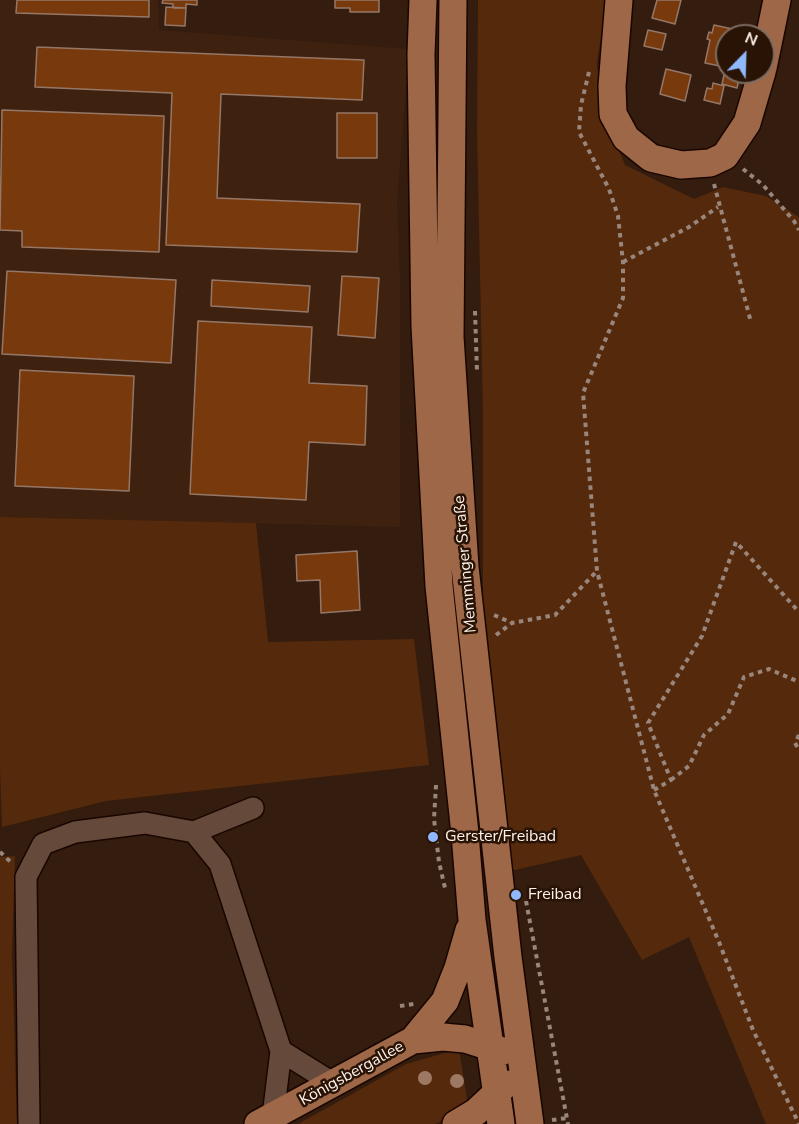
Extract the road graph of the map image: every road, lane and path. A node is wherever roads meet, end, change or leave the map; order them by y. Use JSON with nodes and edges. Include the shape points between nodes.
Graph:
{"nodes":[{"id":1,"x":423,"y":0,"type":"edge"},
{"id":2,"x":453,"y":0,"type":"edge"},
{"id":3,"x":619,"y":0,"type":"edge"},
{"id":4,"x":777,"y":0,"type":"edge"},
{"id":5,"x":772,"y":24,"type":"edge"},
{"id":6,"x":590,"y":69,"type":"dead end"},
{"id":7,"x":758,"y":84,"type":"edge"},
{"id":8,"x":710,"y":163,"type":"junction"},
{"id":9,"x":763,"y":185,"type":"dead end"},
{"id":10,"x":719,"y":207,"type":"junction"},
{"id":11,"x":799,"y":230,"type":"edge"},
{"id":12,"x":623,"y":262,"type":"junction"},
{"id":13,"x":474,"y":300,"type":"dead end"},
{"id":14,"x":751,"y":322,"type":"dead end"},
{"id":15,"x":477,"y":382,"type":"dead end"},
{"id":16,"x":597,"y":571,"type":"junction"},
{"id":17,"x":799,"y":612,"type":"edge"},
{"id":18,"x":512,"y":623,"type":"junction"},
{"id":19,"x":496,"y":634,"type":"junction"},
{"id":20,"x":493,"y":646,"type":"dead end"},
{"id":21,"x":799,"y":682,"type":"edge"},
{"id":22,"x":799,"y":735,"type":"edge"},
{"id":23,"x":799,"y":750,"type":"edge"},
{"id":24,"x":671,"y":780,"type":"junction"},
{"id":25,"x":654,"y":790,"type":"junction"},
{"id":26,"x":253,"y":807,"type":"dead end"},
{"id":27,"x":194,"y":832,"type":"junction"},
{"id":28,"x":525,"y":892,"type":"dead end"},
{"id":29,"x":472,"y":920,"type":"junction"},
{"id":30,"x":413,"y":1040,"type":"junction"},
{"id":31,"x":490,"y":1046,"type":"junction"},
{"id":32,"x":281,"y":1051,"type":"junction"},
{"id":33,"x":523,"y":1062,"type":"junction"},
{"id":34,"x":334,"y":1084,"type":"junction"},
{"id":35,"x":498,"y":1093,"type":"junction"},
{"id":36,"x":265,"y":1120,"type":"edge"},
{"id":37,"x":28,"y":1124,"type":"edge"},
{"id":38,"x":456,"y":1124,"type":"edge"},
{"id":39,"x":501,"y":1124,"type":"edge"},
{"id":40,"x":530,"y":1124,"type":"edge"},
{"id":41,"x":568,"y":1124,"type":"edge"},
{"id":42,"x":799,"y":1124,"type":"edge"}],
"edges":[{"from":1,"to":29,"type":"main road","name":"Memminger Straße","via":[[416,53],[425,326],[439,586]]},
{"from":2,"to":33,"type":"main road","name":"Memminger Straße","via":[[450,337],[465,567]]},
{"from":3,"to":8,"type":"main road","via":[[613,114],[626,138],[651,158],[681,165]]},
{"from":4,"to":5,"type":"main road"},
{"from":6,"to":12,"type":"path","via":[[579,132],[609,189],[618,216]]},
{"from":7,"to":8,"type":"main road","via":[[747,123],[725,156]]},
{"from":8,"to":10,"type":"path"},
{"from":9,"to":11,"type":"path"},
{"from":10,"to":12,"type":"path"},
{"from":10,"to":14,"type":"path"},
{"from":12,"to":16,"type":"path","via":[[623,298],[583,393]]},
{"from":13,"to":15,"type":"path"},
{"from":16,"to":18,"type":"path","via":[[555,615]]},
{"from":16,"to":25,"type":"path"},
{"from":17,"to":24,"type":"path","via":[[736,542],[702,636],[648,723]]},
{"from":18,"to":19,"type":"path"},
{"from":18,"to":19,"type":"path","via":[[494,615]]},
{"from":19,"to":20,"type":"path"},
{"from":21,"to":24,"type":"path","via":[[769,669],[744,677],[728,714],[704,735],[689,766]]},
{"from":22,"to":23,"type":"path","via":[[795,743]]},
{"from":24,"to":25,"type":"path"},
{"from":25,"to":42,"type":"path","via":[[753,1030]]},
{"from":26,"to":27,"type":"lane"},
{"from":27,"to":32,"type":"lane","via":[[220,864]]},
{"from":27,"to":37,"type":"lane","via":[[145,823],[75,832],[44,844],[26,877]]},
{"from":28,"to":41,"type":"path"},
{"from":29,"to":30,"type":"main road","via":[[445,1001]]},
{"from":29,"to":31,"type":"main road","name":"Memminger Straße"},
{"from":30,"to":31,"type":"main road","via":[[443,1037]]},
{"from":30,"to":34,"type":"main road","name":"Königsbergallee"},
{"from":31,"to":33,"type":"main road"},
{"from":31,"to":35,"type":"main road","name":"Memminger Straße"},
{"from":32,"to":34,"type":"lane"},
{"from":32,"to":36,"type":"lane"},
{"from":33,"to":35,"type":"main road"},
{"from":33,"to":40,"type":"main road","name":"Memminger Straße"},
{"from":34,"to":36,"type":"main road","name":"Königsbergallee"},
{"from":35,"to":38,"type":"main road"},
{"from":35,"to":39,"type":"main road","name":"Memminger Straße"}]}
